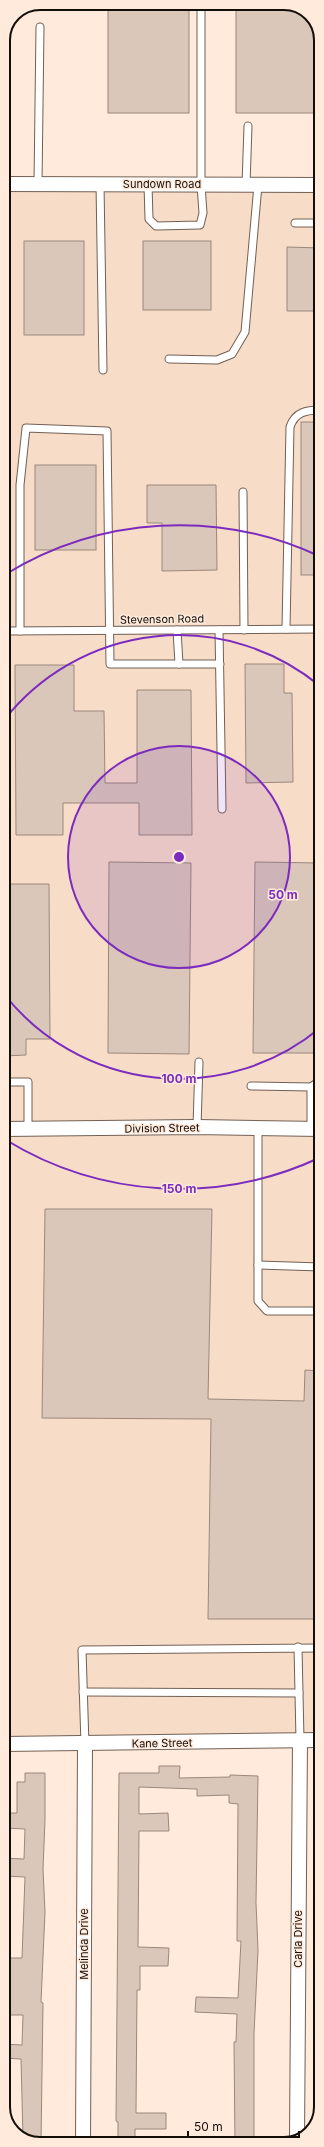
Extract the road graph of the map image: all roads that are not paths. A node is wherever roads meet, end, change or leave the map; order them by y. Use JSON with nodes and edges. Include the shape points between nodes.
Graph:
{"nodes":[{"id":1,"x":201,"y":10,"type":"edge"},
{"id":2,"x":40,"y":27,"type":"dead end"},
{"id":3,"x":248,"y":126,"type":"dead end"},
{"id":4,"x":10,"y":184,"type":"edge"},
{"id":5,"x":38,"y":184,"type":"junction"},
{"id":6,"x":100,"y":184,"type":"junction"},
{"id":7,"x":148,"y":184,"type":"junction"},
{"id":8,"x":201,"y":185,"type":"junction"},
{"id":9,"x":252,"y":185,"type":"junction"},
{"id":10,"x":314,"y":185,"type":"edge"},
{"id":11,"x":296,"y":223,"type":"dead end"},
{"id":12,"x":314,"y":223,"type":"edge"},
{"id":13,"x":169,"y":359,"type":"dead end"},
{"id":14,"x":102,"y":370,"type":"dead end"},
{"id":15,"x":314,"y":411,"type":"edge"},
{"id":16,"x":243,"y":492,"type":"dead end"},
{"id":17,"x":286,"y":629,"type":"junction"},
{"id":18,"x":314,"y":629,"type":"edge"},
{"id":19,"x":178,"y":630,"type":"junction"},
{"id":20,"x":219,"y":630,"type":"junction"},
{"id":21,"x":244,"y":630,"type":"junction"},
{"id":22,"x":20,"y":631,"type":"junction"},
{"id":23,"x":110,"y":631,"type":"junction"},
{"id":24,"x":10,"y":632,"type":"edge"},
{"id":25,"x":179,"y":664,"type":"junction"},
{"id":26,"x":220,"y":664,"type":"junction"},
{"id":27,"x":222,"y":809,"type":"dead end"},
{"id":28,"x":199,"y":1062,"type":"dead end"},
{"id":29,"x":10,"y":1082,"type":"edge"},
{"id":30,"x":314,"y":1085,"type":"edge"},
{"id":31,"x":251,"y":1086,"type":"dead end"},
{"id":32,"x":311,"y":1087,"type":"junction"},
{"id":33,"x":314,"y":1112,"type":"edge"},
{"id":34,"x":196,"y":1127,"type":"junction"},
{"id":35,"x":258,"y":1127,"type":"junction"},
{"id":36,"x":10,"y":1129,"type":"edge"},
{"id":37,"x":28,"y":1129,"type":"junction"},
{"id":38,"x":314,"y":1129,"type":"edge"},
{"id":39,"x":258,"y":1265,"type":"junction"},
{"id":40,"x":314,"y":1267,"type":"edge"},
{"id":41,"x":314,"y":1311,"type":"edge"},
{"id":42,"x":298,"y":1647,"type":"junction"},
{"id":43,"x":314,"y":1648,"type":"edge"},
{"id":44,"x":84,"y":1692,"type":"junction"},
{"id":45,"x":299,"y":1693,"type":"junction"},
{"id":46,"x":300,"y":1740,"type":"junction"},
{"id":47,"x":314,"y":1740,"type":"edge"},
{"id":48,"x":10,"y":1744,"type":"edge"},
{"id":49,"x":85,"y":1745,"type":"junction"},
{"id":50,"x":297,"y":2134,"type":"edge"},
{"id":51,"x":83,"y":2137,"type":"edge"}],
"edges":[{"from":1,"to":8,"type":"lane"},
{"from":2,"to":5,"type":"lane"},
{"from":3,"to":9,"type":"lane"},
{"from":4,"to":5,"type":"street","name":"Sundown Road"},
{"from":5,"to":6,"type":"street","name":"Sundown Road"},
{"from":6,"to":7,"type":"street","name":"Sundown Road"},
{"from":6,"to":14,"type":"lane"},
{"from":7,"to":8,"type":"street","name":"Sundown Road"},
{"from":7,"to":8,"type":"lane","via":[[149,219],[156,226],[200,226],[204,213]]},
{"from":8,"to":9,"type":"street","name":"Sundown Road"},
{"from":9,"to":10,"type":"street","name":"Sundown Road"},
{"from":9,"to":13,"type":"lane","via":[[245,332],[232,354],[217,360]]},
{"from":11,"to":12,"type":"lane"},
{"from":15,"to":17,"type":"lane","via":[[302,412],[290,427]]},
{"from":16,"to":21,"type":"lane"},
{"from":17,"to":18,"type":"lane","name":"Stevenson Road"},
{"from":17,"to":21,"type":"lane","name":"Stevenson Road"},
{"from":19,"to":20,"type":"lane","name":"Stevenson Road"},
{"from":19,"to":23,"type":"lane","name":"Stevenson Road"},
{"from":19,"to":25,"type":"lane"},
{"from":20,"to":21,"type":"lane","name":"Stevenson Road"},
{"from":20,"to":26,"type":"lane"},
{"from":22,"to":23,"type":"lane","name":"Stevenson Road"},
{"from":22,"to":23,"type":"lane","via":[[20,485],[26,428],[107,431]]},
{"from":22,"to":24,"type":"lane","name":"Stevenson Road"},
{"from":23,"to":25,"type":"lane","via":[[110,664]]},
{"from":25,"to":26,"type":"lane"},
{"from":26,"to":27,"type":"lane"},
{"from":28,"to":34,"type":"lane"},
{"from":29,"to":37,"type":"lane","via":[[28,1082]]},
{"from":30,"to":32,"type":"lane"},
{"from":31,"to":32,"type":"lane"},
{"from":32,"to":33,"type":"lane"},
{"from":34,"to":35,"type":"street","name":"Division Street"},
{"from":34,"to":37,"type":"street","name":"Division Street"},
{"from":35,"to":38,"type":"street","name":"Division Street"},
{"from":35,"to":39,"type":"lane"},
{"from":36,"to":37,"type":"street","name":"Division Street"},
{"from":39,"to":40,"type":"lane"},
{"from":39,"to":41,"type":"lane","via":[[258,1301],[268,1311]]},
{"from":42,"to":43,"type":"lane"},
{"from":42,"to":44,"type":"lane","via":[[82,1650]]},
{"from":42,"to":45,"type":"lane"},
{"from":44,"to":45,"type":"lane"},
{"from":44,"to":49,"type":"lane"},
{"from":45,"to":46,"type":"lane"},
{"from":46,"to":47,"type":"street","name":"Kane Street"},
{"from":46,"to":49,"type":"street","name":"Kane Street"},
{"from":46,"to":50,"type":"street","name":"Carla Drive"},
{"from":48,"to":49,"type":"street","name":"Kane Street"},
{"from":49,"to":51,"type":"street","name":"Melinda Drive"}]}
